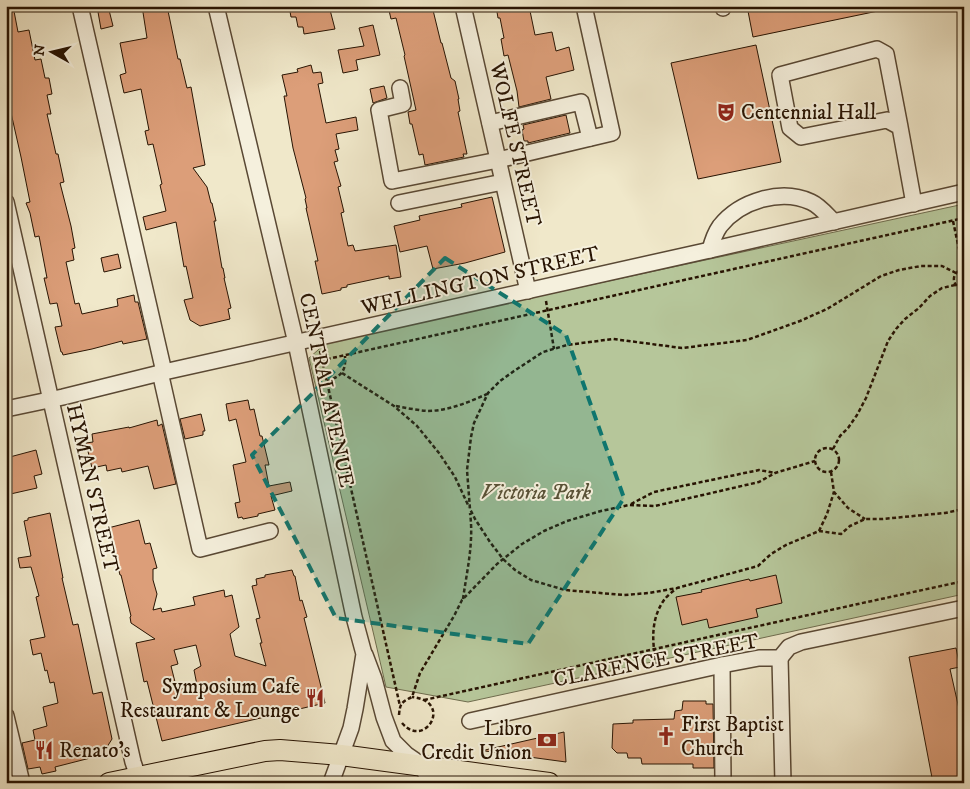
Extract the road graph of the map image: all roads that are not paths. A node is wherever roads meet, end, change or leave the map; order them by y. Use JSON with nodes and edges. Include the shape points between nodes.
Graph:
{"nodes":[{"id":1,"x":80,"y":6,"type":"edge"},
{"id":2,"x":216,"y":6,"type":"edge"},
{"id":3,"x":463,"y":6,"type":"edge"},
{"id":4,"x":584,"y":6,"type":"edge"},
{"id":5,"x":400,"y":88,"type":"dead end"},
{"id":6,"x":490,"y":123,"type":"junction"},
{"id":7,"x":900,"y":127,"type":"junction"},
{"id":8,"x":590,"y":138,"type":"junction"},
{"id":9,"x":498,"y":160,"type":"junction"},
{"id":10,"x":503,"y":182,"type":"junction"},
{"id":11,"x":964,"y":192,"type":"edge"},
{"id":12,"x":6,"y":202,"type":"edge"},
{"id":13,"x":399,"y":203,"type":"dead end"},
{"id":14,"x":914,"y":204,"type":"junction"},
{"id":15,"x":834,"y":222,"type":"junction"},
{"id":16,"x":710,"y":250,"type":"junction"},
{"id":17,"x":528,"y":291,"type":"junction"},
{"id":18,"x":296,"y":342,"type":"junction"},
{"id":19,"x":162,"y":372,"type":"junction"},
{"id":20,"x":51,"y":400,"type":"junction"},
{"id":21,"x":6,"y":409,"type":"edge"},
{"id":22,"x":270,"y":531,"type":"dead end"},
{"id":23,"x":964,"y":608,"type":"edge"},
{"id":24,"x":364,"y":654,"type":"junction"},
{"id":25,"x":780,"y":658,"type":"junction"},
{"id":26,"x":722,"y":665,"type":"junction"},
{"id":27,"x":6,"y":716,"type":"edge"},
{"id":28,"x":470,"y":721,"type":"dead end"},
{"id":29,"x":341,"y":755,"type":"junction"},
{"id":30,"x":426,"y":774,"type":"edge"},
{"id":31,"x":139,"y":780,"type":"edge"},
{"id":32,"x":22,"y":783,"type":"edge"},
{"id":33,"x":109,"y":783,"type":"edge"},
{"id":34,"x":331,"y":783,"type":"edge"},
{"id":35,"x":549,"y":783,"type":"edge"},
{"id":36,"x":723,"y":783,"type":"edge"},
{"id":37,"x":783,"y":783,"type":"edge"}],
"edges":[{"from":1,"to":19,"type":"street"},
{"from":2,"to":18,"type":"street","name":"CENTRAL AVENUE"},
{"from":3,"to":6,"type":"street","name":"WOLFE STREET"},
{"from":4,"to":8,"type":"street","via":[[612,133]]},
{"from":5,"to":9,"type":"street","via":[[403,104],[378,110],[392,181]]},
{"from":6,"to":8,"type":"street","via":[[581,102]]},
{"from":6,"to":9,"type":"street","name":"WOLFE STREET"},
{"from":7,"to":7,"type":"street","via":[[887,120],[801,137],[790,128],[780,75],[877,49],[886,54]]},
{"from":7,"to":14,"type":"street"},
{"from":8,"to":9,"type":"street"},
{"from":9,"to":10,"type":"street","name":"WOLFE STREET"},
{"from":10,"to":13,"type":"street"},
{"from":10,"to":17,"type":"street","name":"WOLFE STREET"},
{"from":11,"to":14,"type":"street","name":"WELLINGTON STREET"},
{"from":12,"to":20,"type":"street","name":"HYMAN STREET"},
{"from":14,"to":15,"type":"street","name":"WELLINGTON STREET"},
{"from":15,"to":16,"type":"street","name":"WELLINGTON STREET"},
{"from":15,"to":16,"type":"street","via":[[811,202],[786,196],[759,200],[731,215],[720,227]]},
{"from":16,"to":17,"type":"street","name":"WELLINGTON STREET"},
{"from":17,"to":18,"type":"street","name":"WELLINGTON STREET"},
{"from":18,"to":19,"type":"street","name":"WELLINGTON STREET"},
{"from":18,"to":24,"type":"street","name":"CENTRAL AVENUE"},
{"from":19,"to":20,"type":"street","name":"WELLINGTON STREET"},
{"from":19,"to":22,"type":"street","via":[[200,549]]},
{"from":20,"to":21,"type":"street","name":"WELLINGTON STREET"},
{"from":20,"to":31,"type":"street","name":"HYMAN STREET"},
{"from":23,"to":25,"type":"street","name":"CLARENCE STREET","via":[[801,642],[789,647]]},
{"from":24,"to":29,"type":"street","name":"CENTRAL AVENUE","via":[[351,728]]},
{"from":24,"to":30,"type":"street","via":[[393,741]]},
{"from":25,"to":26,"type":"street","name":"CLARENCE STREET","via":[[759,658]]},
{"from":25,"to":37,"type":"street"},
{"from":26,"to":28,"type":"street","name":"CLARENCE STREET"},
{"from":26,"to":36,"type":"street"},
{"from":27,"to":32,"type":"street"},
{"from":29,"to":30,"type":"main road"},
{"from":29,"to":31,"type":"main road","via":[[265,751]]},
{"from":29,"to":34,"type":"street","name":"CENTRAL AVENUE"},
{"from":30,"to":35,"type":"main road"},
{"from":31,"to":33,"type":"main road"}]}
